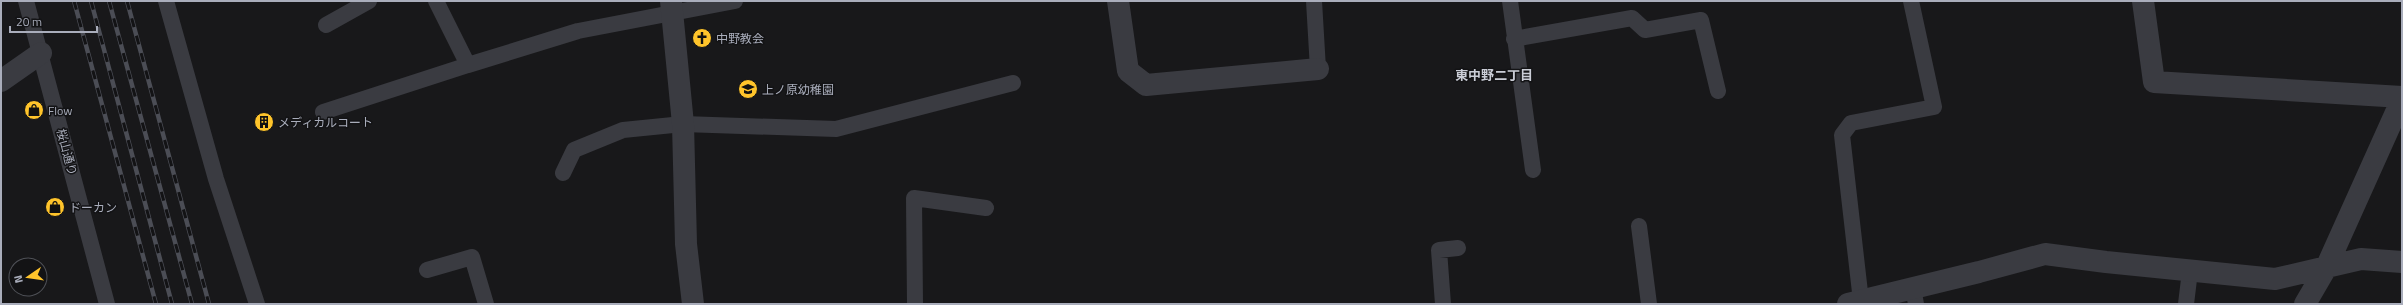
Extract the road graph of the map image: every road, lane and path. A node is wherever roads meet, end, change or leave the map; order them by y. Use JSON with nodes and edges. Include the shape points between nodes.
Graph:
{"nodes":[{"id":1,"x":26,"y":1,"type":"edge"},
{"id":2,"x":166,"y":1,"type":"edge"},
{"id":3,"x":369,"y":1,"type":"edge"},
{"id":4,"x":436,"y":1,"type":"edge"},
{"id":5,"x":735,"y":1,"type":"edge"},
{"id":6,"x":1118,"y":1,"type":"edge"},
{"id":7,"x":1314,"y":1,"type":"edge"},
{"id":8,"x":1510,"y":1,"type":"edge"},
{"id":9,"x":1911,"y":1,"type":"edge"},
{"id":10,"x":2143,"y":1,"type":"edge"},
{"id":11,"x":671,"y":8,"type":"edge"},
{"id":12,"x":326,"y":25,"type":"dead end"},
{"id":13,"x":1514,"y":39,"type":"junction"},
{"id":14,"x":41,"y":53,"type":"junction"},
{"id":15,"x":468,"y":66,"type":"junction"},
{"id":16,"x":1318,"y":69,"type":"joint"},
{"id":17,"x":1,"y":81,"type":"edge"},
{"id":18,"x":1013,"y":83,"type":"dead end"},
{"id":19,"x":1718,"y":91,"type":"dead end"},
{"id":20,"x":2402,"y":98,"type":"edge"},
{"id":21,"x":323,"y":112,"type":"dead end"},
{"id":22,"x":683,"y":124,"type":"junction"},
{"id":23,"x":1533,"y":170,"type":"dead end"},
{"id":24,"x":563,"y":173,"type":"dead end"},
{"id":25,"x":986,"y":208,"type":"dead end"},
{"id":26,"x":1639,"y":226,"type":"dead end"},
{"id":27,"x":1458,"y":248,"type":"dead end"},
{"id":28,"x":2402,"y":262,"type":"edge"},
{"id":29,"x":2326,"y":268,"type":"junction"},
{"id":30,"x":427,"y":270,"type":"dead end"},
{"id":31,"x":2190,"y":270,"type":"junction"},
{"id":32,"x":1915,"y":296,"type":"edge"},
{"id":33,"x":1854,"y":302,"type":"edge"},
{"id":34,"x":107,"y":304,"type":"edge"},
{"id":35,"x":257,"y":304,"type":"edge"},
{"id":36,"x":486,"y":304,"type":"edge"},
{"id":37,"x":693,"y":304,"type":"edge"},
{"id":38,"x":915,"y":304,"type":"edge"},
{"id":39,"x":1443,"y":304,"type":"edge"},
{"id":40,"x":1649,"y":304,"type":"edge"},
{"id":41,"x":2186,"y":304,"type":"edge"},
{"id":42,"x":2305,"y":304,"type":"edge"}],
"edges":[{"from":1,"to":14,"type":"lane","name":"桜山通り"},
{"from":2,"to":35,"type":"lane","via":[[216,179]]},
{"from":3,"to":12,"type":"lane"},
{"from":4,"to":15,"type":"lane"},
{"from":5,"to":11,"type":"lane"},
{"from":6,"to":16,"type":"street","via":[[1128,71],[1146,85]]},
{"from":7,"to":16,"type":"lane"},
{"from":8,"to":13,"type":"lane"},
{"from":9,"to":33,"type":"lane","via":[[1934,107],[1851,123],[1842,135]]},
{"from":10,"to":20,"type":"street","via":[[2154,82]]},
{"from":11,"to":15,"type":"lane","via":[[578,31]]},
{"from":11,"to":22,"type":"street"},
{"from":13,"to":19,"type":"lane","via":[[1632,18],[1645,30],[1702,20]]},
{"from":13,"to":23,"type":"lane"},
{"from":14,"to":17,"type":"street"},
{"from":14,"to":34,"type":"lane","name":"桜山通り"},
{"from":15,"to":21,"type":"lane"},
{"from":18,"to":22,"type":"lane","via":[[836,129]]},
{"from":20,"to":29,"type":"street"},
{"from":22,"to":24,"type":"lane","via":[[623,130],[574,150]]},
{"from":22,"to":37,"type":"street","via":[[686,244]]},
{"from":25,"to":38,"type":"lane","via":[[914,198]]},
{"from":26,"to":40,"type":"lane"},
{"from":27,"to":39,"type":"lane","via":[[1439,250]]},
{"from":28,"to":29,"type":"street","via":[[2361,259]]},
{"from":29,"to":31,"type":"street","via":[[2275,279]]},
{"from":29,"to":42,"type":"street"},
{"from":30,"to":36,"type":"lane","via":[[472,257]]},
{"from":31,"to":32,"type":"street","via":[[2045,254]]},
{"from":31,"to":41,"type":"lane"},
{"from":32,"to":33,"type":"street"}]}
